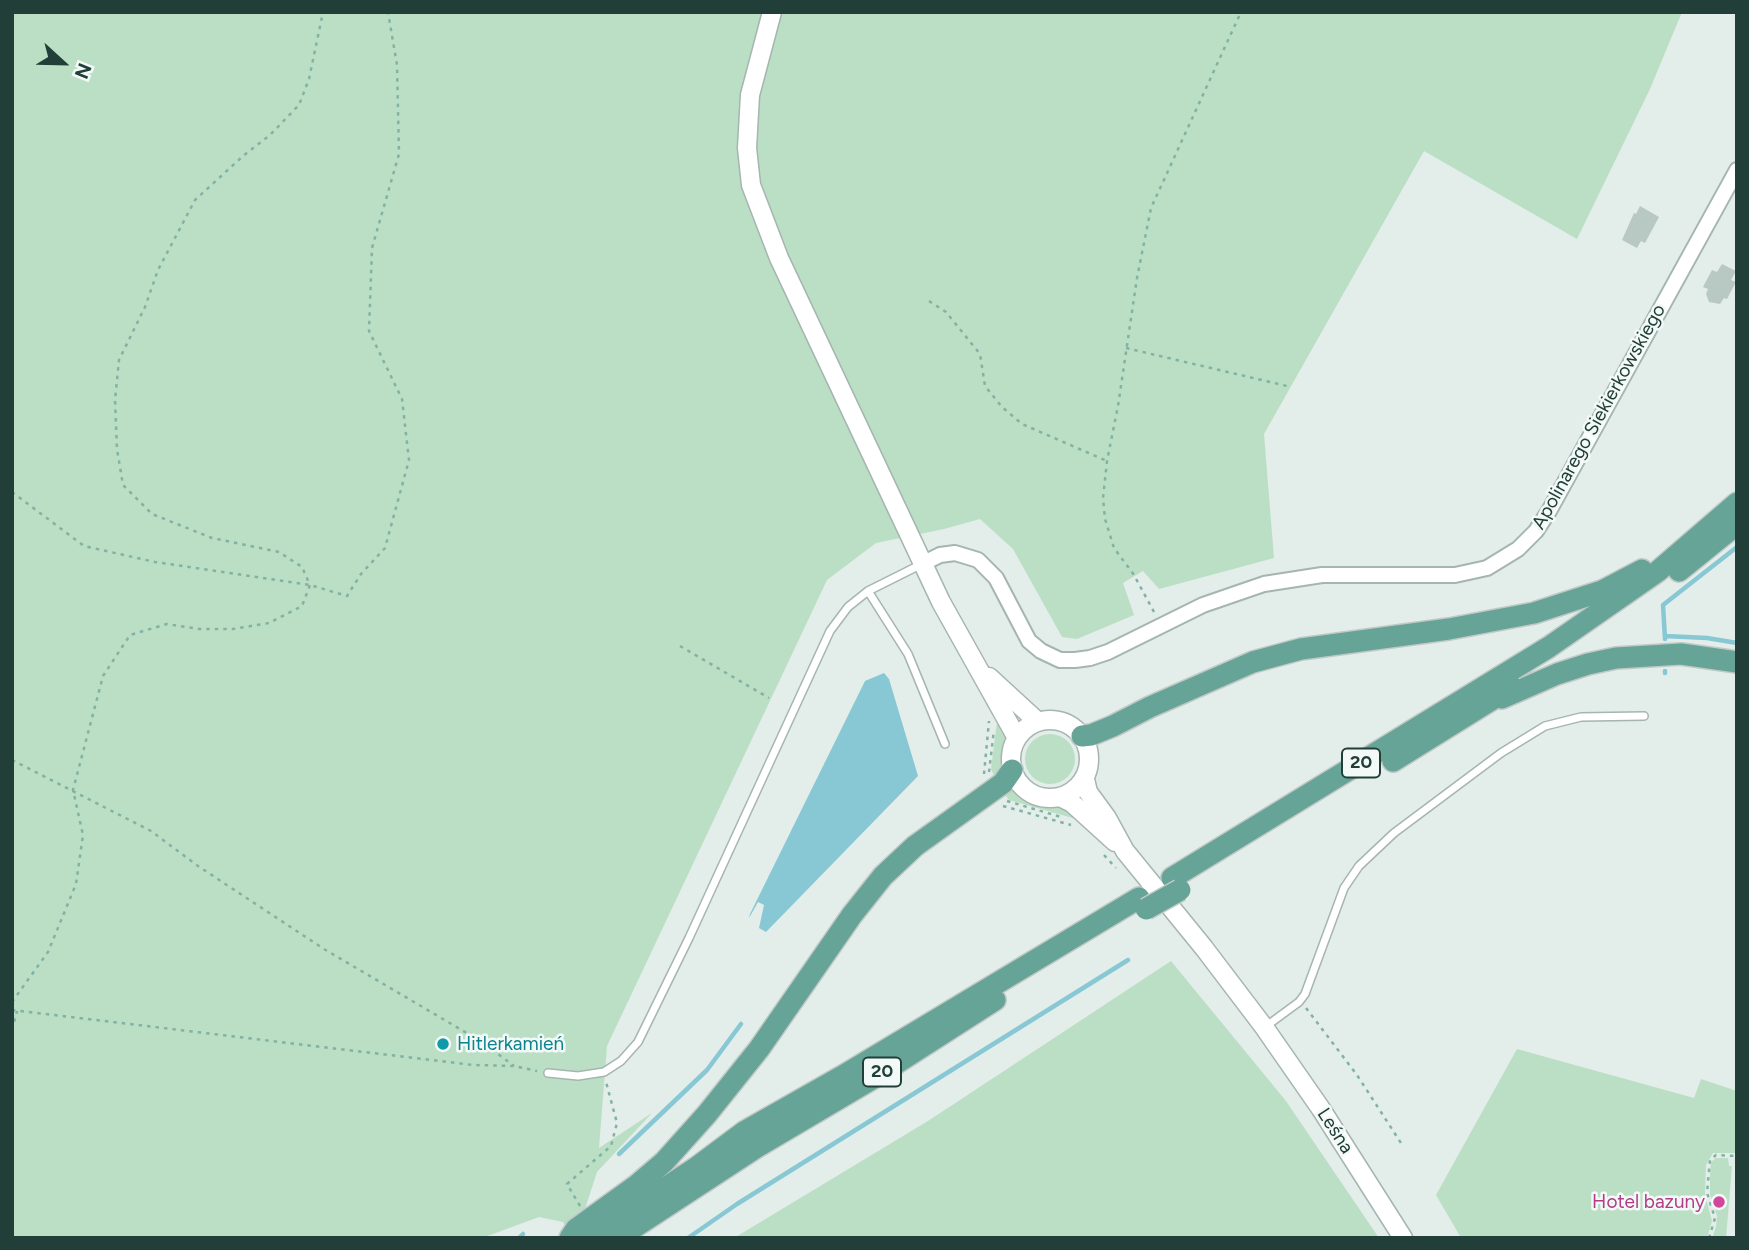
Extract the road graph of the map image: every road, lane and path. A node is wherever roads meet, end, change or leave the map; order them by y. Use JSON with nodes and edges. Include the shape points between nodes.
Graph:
{"nodes":[{"id":1,"x":323,"y":12,"type":"edge"},
{"id":2,"x":388,"y":12,"type":"edge"},
{"id":3,"x":772,"y":12,"type":"edge"},
{"id":4,"x":1241,"y":12,"type":"edge"},
{"id":5,"x":1737,"y":170,"type":"edge"},
{"id":6,"x":929,"y":301,"type":"dead end"},
{"id":7,"x":1126,"y":348,"type":"junction"},
{"id":8,"x":1287,"y":386,"type":"dead end"},
{"id":9,"x":1107,"y":461,"type":"junction"},
{"id":10,"x":12,"y":492,"type":"edge"},
{"id":11,"x":1737,"y":503,"type":"edge"},
{"id":12,"x":1737,"y":524,"type":"edge"},
{"id":13,"x":1706,"y":530,"type":"junction"},
{"id":14,"x":922,"y":564,"type":"junction"},
{"id":15,"x":310,"y":585,"type":"junction"},
{"id":16,"x":868,"y":591,"type":"junction"},
{"id":17,"x":1161,"y":625,"type":"junction"},
{"id":18,"x":680,"y":646,"type":"dead end"},
{"id":19,"x":1737,"y":662,"type":"edge"},
{"id":20,"x":979,"y":668,"type":"junction"},
{"id":21,"x":769,"y":698,"type":"dead end"},
{"id":22,"x":1481,"y":708,"type":"junction"},
{"id":23,"x":1644,"y":716,"type":"dead end"},
{"id":24,"x":1038,"y":722,"type":"junction"},
{"id":25,"x":1082,"y":736,"type":"junction"},
{"id":26,"x":1017,"y":738,"type":"junction"},
{"id":27,"x":945,"y":744,"type":"dead end"},
{"id":28,"x":12,"y":760,"type":"edge"},
{"id":29,"x":1012,"y":770,"type":"junction"},
{"id":30,"x":1085,"y":779,"type":"junction"},
{"id":31,"x":73,"y":790,"type":"junction"},
{"id":32,"x":1062,"y":797,"type":"junction"},
{"id":33,"x":1125,"y":852,"type":"junction"},
{"id":34,"x":1176,"y":884,"type":"junction"},
{"id":35,"x":1143,"y":903,"type":"junction"},
{"id":36,"x":12,"y":1002,"type":"edge"},
{"id":37,"x":1298,"y":1002,"type":"junction"},
{"id":38,"x":14,"y":1010,"type":"edge"},
{"id":39,"x":1264,"y":1027,"type":"junction"},
{"id":40,"x":12,"y":1030,"type":"edge"},
{"id":41,"x":514,"y":1066,"type":"junction"},
{"id":42,"x":604,"y":1072,"type":"junction"},
{"id":43,"x":548,"y":1073,"type":"joint"},
{"id":44,"x":1401,"y":1143,"type":"dead end"},
{"id":45,"x":1737,"y":1156,"type":"edge"},
{"id":46,"x":586,"y":1215,"type":"dead end"},
{"id":47,"x":570,"y":1238,"type":"edge"},
{"id":48,"x":589,"y":1238,"type":"edge"},
{"id":49,"x":618,"y":1238,"type":"edge"},
{"id":50,"x":1403,"y":1238,"type":"edge"},
{"id":51,"x":1709,"y":1238,"type":"edge"}],
"edges":[{"from":1,"to":15,"type":"path","via":[[299,105],[195,200],[119,360],[115,400],[123,485],[152,514],[212,538],[279,552],[302,567]]},
{"from":2,"to":15,"type":"path","via":[[397,65],[399,154],[372,248],[369,331],[401,399],[409,460],[385,548],[347,596]]},
{"from":3,"to":14,"type":"street","via":[[750,95],[747,148],[751,185],[779,258]]},
{"from":4,"to":7,"type":"path","via":[[1151,208]]},
{"from":5,"to":17,"type":"street","name":"Apolinarego Siekierkowskiego","via":[[1549,511],[1518,549],[1487,568],[1455,575],[1322,575],[1279,581],[1203,605]]},
{"from":6,"to":9,"type":"path","via":[[946,312],[980,354],[985,386],[1002,407],[1022,424]]},
{"from":7,"to":8,"type":"path"},
{"from":7,"to":9,"type":"path"},
{"from":9,"to":17,"type":"path","via":[[1103,498],[1114,548]]},
{"from":10,"to":15,"type":"path","via":[[84,546],[155,562]]},
{"from":11,"to":13,"type":"main road","number":"20"},
{"from":12,"to":22,"type":"main road","number":"20","via":[[1641,600]]},
{"from":13,"to":25,"type":"main road","via":[[1629,577],[1569,603],[1496,622],[1273,656]]},
{"from":13,"to":34,"type":"main road","number":"20","via":[[1657,572],[1549,647]]},
{"from":14,"to":16,"type":"lane"},
{"from":14,"to":17,"type":"street","name":"Apolinarego Siekierkowskiego","via":[[955,553],[978,560],[996,578],[1029,641],[1060,660],[1099,655]]},
{"from":14,"to":20,"type":"street"},
{"from":15,"to":31,"type":"path","via":[[302,606],[269,623],[233,629],[167,624],[130,635],[103,676]]},
{"from":16,"to":27,"type":"lane","via":[[908,654]]},
{"from":16,"to":42,"type":"lane","via":[[830,631],[642,1034],[621,1061]]},
{"from":18,"to":21,"type":"path"},
{"from":19,"to":22,"type":"main road","via":[[1681,654],[1616,658],[1557,674]]},
{"from":20,"to":24,"type":"street"},
{"from":20,"to":26,"type":"street"},
{"from":22,"to":34,"type":"main road","number":"20"},
{"from":23,"to":37,"type":"lane","via":[[1581,717],[1545,726],[1394,833],[1343,888],[1312,977]]},
{"from":24,"to":25,"type":"street","via":[[1064,722]]},
{"from":24,"to":26,"type":"street"},
{"from":25,"to":30,"type":"street","via":[[1090,760]]},
{"from":26,"to":29,"type":"street","via":[[1011,751]]},
{"from":28,"to":31,"type":"path"},
{"from":29,"to":32,"type":"street","via":[[1030,794]]},
{"from":29,"to":47,"type":"main road","via":[[1000,786],[915,846],[883,876],[707,1114],[664,1162]]},
{"from":30,"to":32,"type":"street"},
{"from":30,"to":33,"type":"street","via":[[1088,792]]},
{"from":31,"to":36,"type":"path","via":[[83,835],[76,884],[48,952]]},
{"from":31,"to":41,"type":"path","via":[[151,831],[324,949],[482,1042]]},
{"from":32,"to":33,"type":"street"},
{"from":33,"to":39,"type":"street","name":"Leśna"},
{"from":34,"to":35,"type":"main road","number":"20","bridge":true},
{"from":35,"to":48,"type":"main road","number":"20","via":[[744,1132]]},
{"from":35,"to":49,"type":"main road","number":"20"},
{"from":37,"to":39,"type":"lane"},
{"from":37,"to":44,"type":"path","via":[[1311,1012]]},
{"from":38,"to":40,"type":"path"},
{"from":38,"to":41,"type":"path","via":[[460,1064]]},
{"from":39,"to":50,"type":"street","name":"Leśna"},
{"from":41,"to":43,"type":"path"},
{"from":42,"to":43,"type":"lane","via":[[578,1076]]},
{"from":42,"to":46,"type":"path","via":[[617,1123],[611,1146],[567,1184]]},
{"from":45,"to":51,"type":"path","via":[[1713,1155],[1708,1166],[1707,1193],[1715,1217]]}]}
